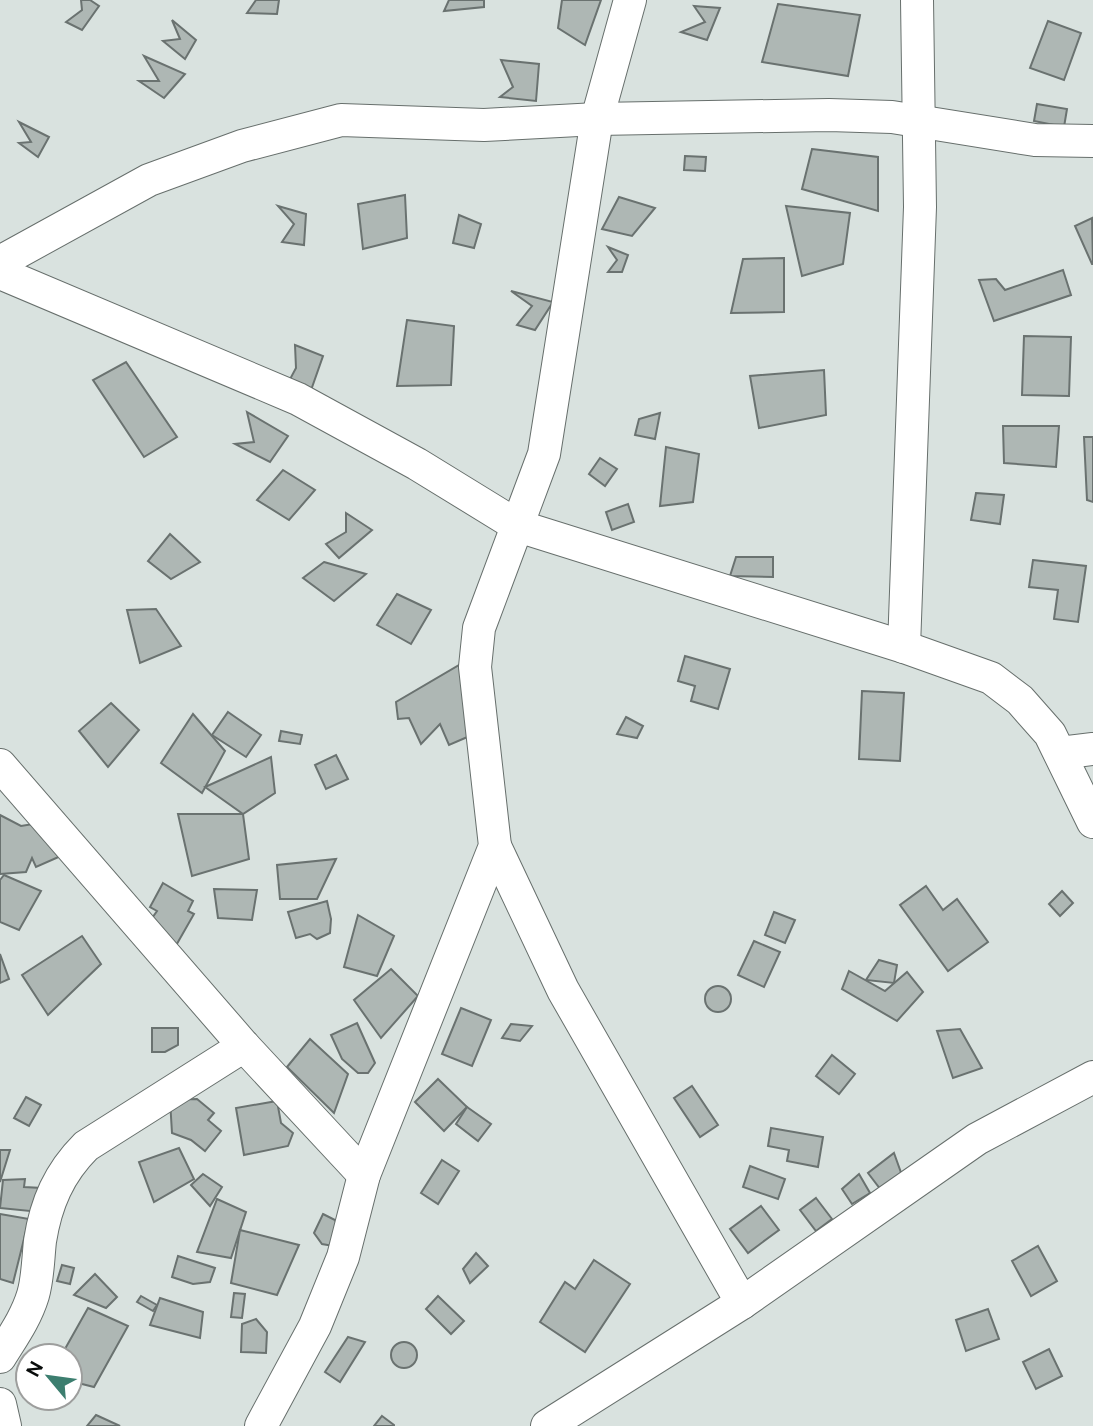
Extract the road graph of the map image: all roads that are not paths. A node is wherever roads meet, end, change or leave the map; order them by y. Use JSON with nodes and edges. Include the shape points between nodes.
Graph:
{"nodes":[{"id":1,"x":630,"y":0,"type":"edge"},
{"id":2,"x":918,"y":0,"type":"edge"},
{"id":3,"x":597,"y":119,"type":"junction"},
{"id":4,"x":919,"y":122,"type":"junction"},
{"id":5,"x":1093,"y":141,"type":"edge"},
{"id":6,"x":0,"y":262,"type":"edge"},
{"id":7,"x":0,"y":273,"type":"edge"},
{"id":8,"x":518,"y":526,"type":"junction"},
{"id":9,"x":904,"y":647,"type":"junction"},
{"id":10,"x":1093,"y":749,"type":"edge"},
{"id":11,"x":1060,"y":753,"type":"junction"},
{"id":12,"x":0,"y":765,"type":"edge"},
{"id":13,"x":1093,"y":822,"type":"edge"},
{"id":14,"x":495,"y":846,"type":"junction"},
{"id":15,"x":244,"y":1046,"type":"junction"},
{"id":16,"x":1093,"y":1077,"type":"edge"},
{"id":17,"x":364,"y":1175,"type":"junction"},
{"id":18,"x":742,"y":1303,"type":"junction"},
{"id":19,"x":0,"y":1357,"type":"edge"},
{"id":20,"x":0,"y":1404,"type":"edge"},
{"id":21,"x":5,"y":1426,"type":"edge"},
{"id":22,"x":261,"y":1426,"type":"edge"},
{"id":23,"x":547,"y":1426,"type":"edge"}],
"edges":[{"from":1,"to":3,"type":"street"},
{"from":2,"to":4,"type":"street"},
{"from":3,"to":4,"type":"street","via":[[829,116]]},
{"from":3,"to":6,"type":"street","via":[[484,125],[341,120],[242,146],[149,180]]},
{"from":3,"to":8,"type":"street","via":[[544,454]]},
{"from":4,"to":5,"type":"street","via":[[1035,140]]},
{"from":4,"to":9,"type":"street"},
{"from":7,"to":8,"type":"street","via":[[298,399]]},
{"from":8,"to":9,"type":"street"},
{"from":8,"to":14,"type":"street","via":[[480,628],[475,667]]},
{"from":9,"to":11,"type":"street","via":[[991,678],[1020,699]]},
{"from":10,"to":11,"type":"street"},
{"from":11,"to":13,"type":"street"},
{"from":12,"to":15,"type":"street"},
{"from":14,"to":17,"type":"street"},
{"from":14,"to":18,"type":"street","via":[[564,990]]},
{"from":15,"to":17,"type":"street"},
{"from":15,"to":19,"type":"street","via":[[86,1146],[68,1165],[56,1182],[26,1317]]},
{"from":16,"to":18,"type":"street","via":[[976,1139]]},
{"from":17,"to":22,"type":"street","via":[[343,1257]]},
{"from":18,"to":23,"type":"street"},
{"from":20,"to":21,"type":"street"}]}
